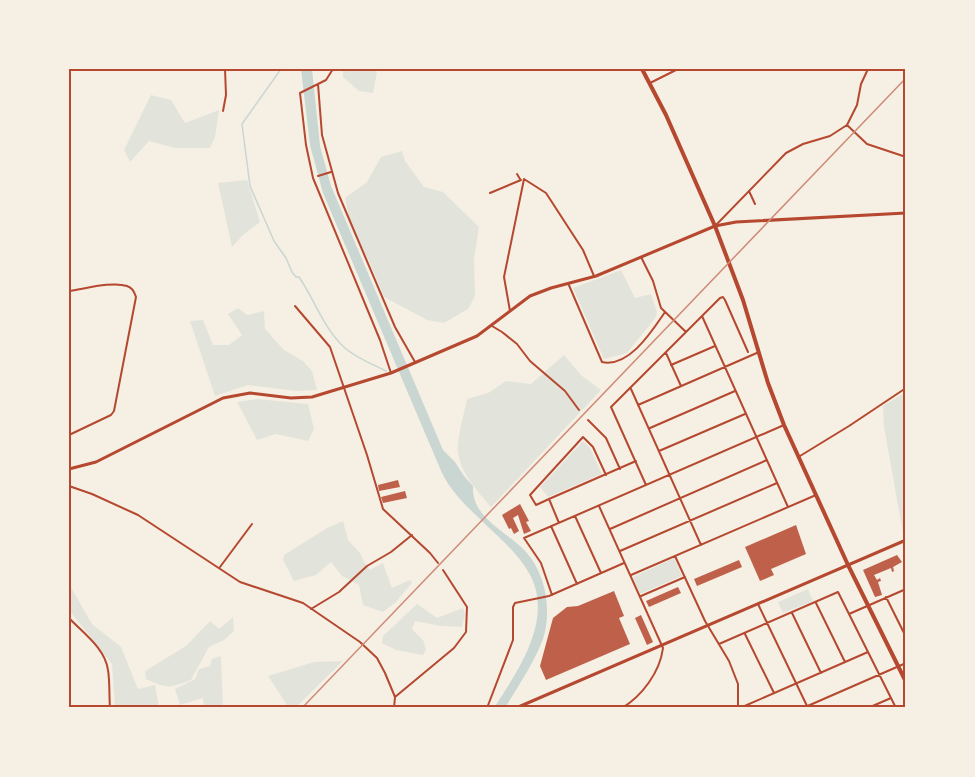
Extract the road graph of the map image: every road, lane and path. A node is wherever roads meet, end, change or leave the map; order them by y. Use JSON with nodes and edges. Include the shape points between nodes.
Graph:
{"nodes":[{"id":1,"x":225,"y":69,"type":"edge"},
{"id":2,"x":333,"y":69,"type":"edge"},
{"id":3,"x":642,"y":69,"type":"edge"},
{"id":4,"x":678,"y":69,"type":"edge"},
{"id":5,"x":868,"y":69,"type":"edge"},
{"id":6,"x":650,"y":82,"type":"junction"},
{"id":7,"x":318,"y":84,"type":"junction"},
{"id":8,"x":223,"y":111,"type":"dead end"},
{"id":9,"x":848,"y":126,"type":"junction"},
{"id":10,"x":906,"y":157,"type":"edge"},
{"id":11,"x":329,"y":173,"type":"junction"},
{"id":12,"x":517,"y":174,"type":"dead end"},
{"id":13,"x":318,"y":176,"type":"dead end"},
{"id":14,"x":521,"y":181,"type":"junction"},
{"id":15,"x":749,"y":191,"type":"junction"},
{"id":16,"x":490,"y":193,"type":"dead end"},
{"id":17,"x":755,"y":204,"type":"dead end"},
{"id":18,"x":906,"y":213,"type":"edge"},
{"id":19,"x":715,"y":226,"type":"junction"},
{"id":20,"x":641,"y":257,"type":"junction"},
{"id":21,"x":594,"y":276,"type":"junction"},
{"id":22,"x":568,"y":283,"type":"junction"},
{"id":23,"x":69,"y":291,"type":"edge"},
{"id":24,"x":295,"y":306,"type":"dead end"},
{"id":25,"x":510,"y":311,"type":"junction"},
{"id":26,"x":665,"y":312,"type":"junction"},
{"id":27,"x":702,"y":316,"type":"junction"},
{"id":28,"x":491,"y":326,"type":"junction"},
{"id":29,"x":686,"y":332,"type":"junction"},
{"id":30,"x":715,"y":346,"type":"junction"},
{"id":31,"x":748,"y":352,"type":"dead end"},
{"id":32,"x":759,"y":352,"type":"junction"},
{"id":33,"x":665,"y":353,"type":"junction"},
{"id":34,"x":416,"y":363,"type":"junction"},
{"id":35,"x":671,"y":365,"type":"junction"},
{"id":36,"x":725,"y":367,"type":"junction"},
{"id":37,"x":391,"y":373,"type":"junction"},
{"id":38,"x":681,"y":386,"type":"junction"},
{"id":39,"x":345,"y":387,"type":"junction"},
{"id":40,"x":631,"y":388,"type":"junction"},
{"id":41,"x":906,"y":388,"type":"edge"},
{"id":42,"x":735,"y":391,"type":"junction"},
{"id":43,"x":638,"y":405,"type":"junction"},
{"id":44,"x":579,"y":410,"type":"dead end"},
{"id":45,"x":746,"y":413,"type":"junction"},
{"id":46,"x":588,"y":420,"type":"dead end"},
{"id":47,"x":784,"y":425,"type":"junction"},
{"id":48,"x":649,"y":429,"type":"junction"},
{"id":49,"x":69,"y":435,"type":"edge"},
{"id":50,"x":756,"y":437,"type":"junction"},
{"id":51,"x":659,"y":451,"type":"junction"},
{"id":52,"x":799,"y":456,"type":"junction"},
{"id":53,"x":767,"y":460,"type":"junction"},
{"id":54,"x":636,"y":461,"type":"junction"},
{"id":55,"x":620,"y":469,"type":"junction"},
{"id":56,"x":69,"y":470,"type":"edge"},
{"id":57,"x":606,"y":475,"type":"junction"},
{"id":58,"x":670,"y":475,"type":"junction"},
{"id":59,"x":777,"y":483,"type":"junction"},
{"id":60,"x":646,"y":485,"type":"junction"},
{"id":61,"x":69,"y":486,"type":"edge"},
{"id":62,"x":816,"y":495,"type":"junction"},
{"id":63,"x":680,"y":498,"type":"junction"},
{"id":64,"x":549,"y":499,"type":"junction"},
{"id":65,"x":598,"y":506,"type":"junction"},
{"id":66,"x":788,"y":507,"type":"junction"},
{"id":67,"x":575,"y":516,"type":"junction"},
{"id":68,"x":691,"y":521,"type":"junction"},
{"id":69,"x":560,"y":523,"type":"junction"},
{"id":70,"x":252,"y":524,"type":"dead end"},
{"id":71,"x":551,"y":526,"type":"junction"},
{"id":72,"x":609,"y":529,"type":"junction"},
{"id":73,"x":412,"y":535,"type":"junction"},
{"id":74,"x":906,"y":540,"type":"edge"},
{"id":75,"x":701,"y":544,"type":"junction"},
{"id":76,"x":620,"y":552,"type":"junction"},
{"id":77,"x":675,"y":556,"type":"junction"},
{"id":78,"x":438,"y":563,"type":"dead end"},
{"id":79,"x":624,"y":563,"type":"junction"},
{"id":80,"x":848,"y":565,"type":"junction"},
{"id":81,"x":219,"y":567,"type":"junction"},
{"id":82,"x":443,"y":570,"type":"dead end"},
{"id":83,"x":601,"y":573,"type":"junction"},
{"id":84,"x":630,"y":575,"type":"junction"},
{"id":85,"x":685,"y":577,"type":"junction"},
{"id":86,"x":577,"y":584,"type":"junction"},
{"id":87,"x":906,"y":589,"type":"edge"},
{"id":88,"x":552,"y":595,"type":"junction"},
{"id":89,"x":640,"y":597,"type":"junction"},
{"id":90,"x":886,"y":597,"type":"junction"},
{"id":91,"x":815,"y":602,"type":"junction"},
{"id":92,"x":758,"y":604,"type":"junction"},
{"id":93,"x":868,"y":606,"type":"junction"},
{"id":94,"x":311,"y":609,"type":"junction"},
{"id":95,"x":792,"y":613,"type":"junction"},
{"id":96,"x":849,"y":614,"type":"junction"},
{"id":97,"x":69,"y":618,"type":"edge"},
{"id":98,"x":767,"y":623,"type":"junction"},
{"id":99,"x":708,"y":624,"type":"junction"},
{"id":100,"x":744,"y":633,"type":"junction"},
{"id":101,"x":906,"y":637,"type":"edge"},
{"id":102,"x":661,"y":644,"type":"junction"},
{"id":103,"x":719,"y":644,"type":"junction"},
{"id":104,"x":868,"y":652,"type":"junction"},
{"id":105,"x":845,"y":662,"type":"junction"},
{"id":106,"x":906,"y":663,"type":"edge"},
{"id":107,"x":898,"y":667,"type":"junction"},
{"id":108,"x":821,"y":673,"type":"junction"},
{"id":109,"x":879,"y":675,"type":"junction"},
{"id":110,"x":906,"y":682,"type":"edge"},
{"id":111,"x":797,"y":683,"type":"junction"},
{"id":112,"x":774,"y":693,"type":"junction"},
{"id":113,"x":394,"y":698,"type":"junction"},
{"id":114,"x":891,"y":698,"type":"junction"},
{"id":115,"x":808,"y":707,"type":"edge"},
{"id":116,"x":110,"y":708,"type":"edge"},
{"id":117,"x":394,"y":708,"type":"edge"},
{"id":118,"x":487,"y":708,"type":"edge"},
{"id":119,"x":516,"y":708,"type":"edge"},
{"id":120,"x":622,"y":708,"type":"edge"},
{"id":121,"x":739,"y":708,"type":"edge"},
{"id":122,"x":803,"y":708,"type":"edge"},
{"id":123,"x":868,"y":708,"type":"edge"},
{"id":124,"x":896,"y":708,"type":"edge"}],
"edges":[{"from":1,"to":8,"type":"street"},
{"from":2,"to":7,"type":"street"},
{"from":3,"to":6,"type":"main road"},
{"from":4,"to":6,"type":"street"},
{"from":5,"to":9,"type":"street"},
{"from":6,"to":19,"type":"main road"},
{"from":7,"to":11,"type":"street"},
{"from":7,"to":37,"type":"street","via":[[300,93],[313,178]]},
{"from":9,"to":10,"type":"street","via":[[864,142]]},
{"from":9,"to":15,"type":"street","via":[[786,153]]},
{"from":11,"to":13,"type":"street"},
{"from":11,"to":34,"type":"street","via":[[395,327]]},
{"from":12,"to":14,"type":"street"},
{"from":14,"to":16,"type":"street"},
{"from":14,"to":21,"type":"street","via":[[524,179],[546,193],[583,250]]},
{"from":14,"to":25,"type":"street","via":[[521,199],[504,276]]},
{"from":15,"to":17,"type":"street"},
{"from":15,"to":19,"type":"street"},
{"from":18,"to":19,"type":"street"},
{"from":19,"to":20,"type":"street"},
{"from":19,"to":32,"type":"main road"},
{"from":20,"to":21,"type":"street"},
{"from":20,"to":26,"type":"street"},
{"from":21,"to":22,"type":"street"},
{"from":22,"to":25,"type":"street","via":[[530,296]]},
{"from":22,"to":26,"type":"street","via":[[602,362],[630,356]]},
{"from":23,"to":49,"type":"street","via":[[128,286],[136,297],[114,411]]},
{"from":24,"to":39,"type":"street","via":[[326,341]]},
{"from":25,"to":28,"type":"street"},
{"from":26,"to":29,"type":"street"},
{"from":27,"to":29,"type":"street"},
{"from":27,"to":30,"type":"street"},
{"from":27,"to":31,"type":"street","via":[[723,297]]},
{"from":28,"to":34,"type":"street","via":[[463,344]]},
{"from":28,"to":44,"type":"street","via":[[517,344]]},
{"from":29,"to":33,"type":"street"},
{"from":30,"to":35,"type":"street"},
{"from":30,"to":36,"type":"street"},
{"from":32,"to":36,"type":"street"},
{"from":32,"to":47,"type":"main road"},
{"from":33,"to":35,"type":"street"},
{"from":33,"to":40,"type":"street"},
{"from":34,"to":37,"type":"street"},
{"from":35,"to":38,"type":"street"},
{"from":36,"to":38,"type":"street"},
{"from":36,"to":42,"type":"street"},
{"from":37,"to":39,"type":"street"},
{"from":38,"to":43,"type":"street"},
{"from":39,"to":56,"type":"street","via":[[302,398],[232,395],[96,462]]},
{"from":39,"to":73,"type":"street","via":[[383,509]]},
{"from":40,"to":43,"type":"street"},
{"from":40,"to":54,"type":"street","via":[[611,407]]},
{"from":41,"to":52,"type":"street"},
{"from":42,"to":45,"type":"street"},
{"from":42,"to":48,"type":"street"},
{"from":43,"to":48,"type":"street"},
{"from":45,"to":50,"type":"street"},
{"from":45,"to":51,"type":"street"},
{"from":46,"to":55,"type":"street","via":[[606,438]]},
{"from":47,"to":50,"type":"street"},
{"from":47,"to":52,"type":"main road"},
{"from":48,"to":51,"type":"street"},
{"from":50,"to":53,"type":"street"},
{"from":50,"to":58,"type":"street"},
{"from":51,"to":58,"type":"street"},
{"from":52,"to":62,"type":"main road"},
{"from":53,"to":59,"type":"street"},
{"from":53,"to":63,"type":"street"},
{"from":54,"to":55,"type":"street"},
{"from":54,"to":60,"type":"street"},
{"from":55,"to":57,"type":"street"},
{"from":57,"to":64,"type":"street"},
{"from":57,"to":64,"type":"street","via":[[593,447],[583,437],[529,493],[536,505]]},
{"from":58,"to":60,"type":"street"},
{"from":58,"to":63,"type":"street"},
{"from":59,"to":66,"type":"street"},
{"from":59,"to":68,"type":"street"},
{"from":60,"to":65,"type":"street"},
{"from":61,"to":81,"type":"street","via":[[138,514]]},
{"from":62,"to":66,"type":"street"},
{"from":62,"to":80,"type":"main road"},
{"from":63,"to":68,"type":"street"},
{"from":63,"to":72,"type":"street"},
{"from":64,"to":69,"type":"street"},
{"from":65,"to":67,"type":"street"},
{"from":65,"to":72,"type":"street"},
{"from":66,"to":75,"type":"street"},
{"from":67,"to":69,"type":"street"},
{"from":67,"to":83,"type":"street"},
{"from":68,"to":75,"type":"street"},
{"from":68,"to":76,"type":"street"},
{"from":69,"to":71,"type":"street"},
{"from":70,"to":81,"type":"street"},
{"from":71,"to":86,"type":"street"},
{"from":71,"to":88,"type":"street","via":[[524,538],[541,563]]},
{"from":72,"to":76,"type":"street"},
{"from":73,"to":78,"type":"street"},
{"from":73,"to":94,"type":"street"},
{"from":74,"to":80,"type":"street"},
{"from":75,"to":77,"type":"street"},
{"from":76,"to":79,"type":"street"},
{"from":77,"to":84,"type":"street"},
{"from":77,"to":85,"type":"street"},
{"from":79,"to":83,"type":"street"},
{"from":79,"to":84,"type":"street"},
{"from":80,"to":92,"type":"street"},
{"from":80,"to":93,"type":"main road"},
{"from":81,"to":94,"type":"street","via":[[240,582],[287,596]]},
{"from":82,"to":113,"type":"street","via":[[467,607],[466,632],[454,648]]},
{"from":83,"to":86,"type":"street"},
{"from":84,"to":89,"type":"street"},
{"from":85,"to":89,"type":"street"},
{"from":85,"to":99,"type":"street"},
{"from":86,"to":88,"type":"street"},
{"from":87,"to":90,"type":"street"},
{"from":88,"to":118,"type":"street","via":[[518,601],[513,607],[513,640]]},
{"from":89,"to":102,"type":"street"},
{"from":90,"to":93,"type":"street"},
{"from":90,"to":101,"type":"street"},
{"from":91,"to":95,"type":"street"},
{"from":91,"to":96,"type":"street","via":[[838,592]]},
{"from":91,"to":105,"type":"street"},
{"from":92,"to":98,"type":"street"},
{"from":92,"to":99,"type":"street"},
{"from":93,"to":96,"type":"street"},
{"from":93,"to":107,"type":"main road"},
{"from":94,"to":113,"type":"street","via":[[377,658]]},
{"from":95,"to":98,"type":"street"},
{"from":95,"to":108,"type":"street"},
{"from":96,"to":104,"type":"street"},
{"from":97,"to":116,"type":"street","via":[[106,662]]},
{"from":98,"to":100,"type":"street"},
{"from":98,"to":111,"type":"street"},
{"from":99,"to":102,"type":"street"},
{"from":99,"to":103,"type":"street"},
{"from":100,"to":103,"type":"street"},
{"from":100,"to":112,"type":"street"},
{"from":102,"to":119,"type":"street"},
{"from":102,"to":120,"type":"street","via":[[662,654],[646,688]]},
{"from":103,"to":121,"type":"street","via":[[738,684]]},
{"from":104,"to":105,"type":"street"},
{"from":104,"to":109,"type":"street"},
{"from":105,"to":108,"type":"street"},
{"from":106,"to":107,"type":"street"},
{"from":107,"to":109,"type":"street"},
{"from":107,"to":110,"type":"main road"},
{"from":108,"to":111,"type":"street"},
{"from":109,"to":114,"type":"street"},
{"from":109,"to":115,"type":"street"},
{"from":111,"to":112,"type":"street"},
{"from":111,"to":115,"type":"street"},
{"from":112,"to":121,"type":"street"},
{"from":113,"to":117,"type":"street"},
{"from":114,"to":123,"type":"street"},
{"from":114,"to":124,"type":"street"},
{"from":115,"to":122,"type":"street"}]}
